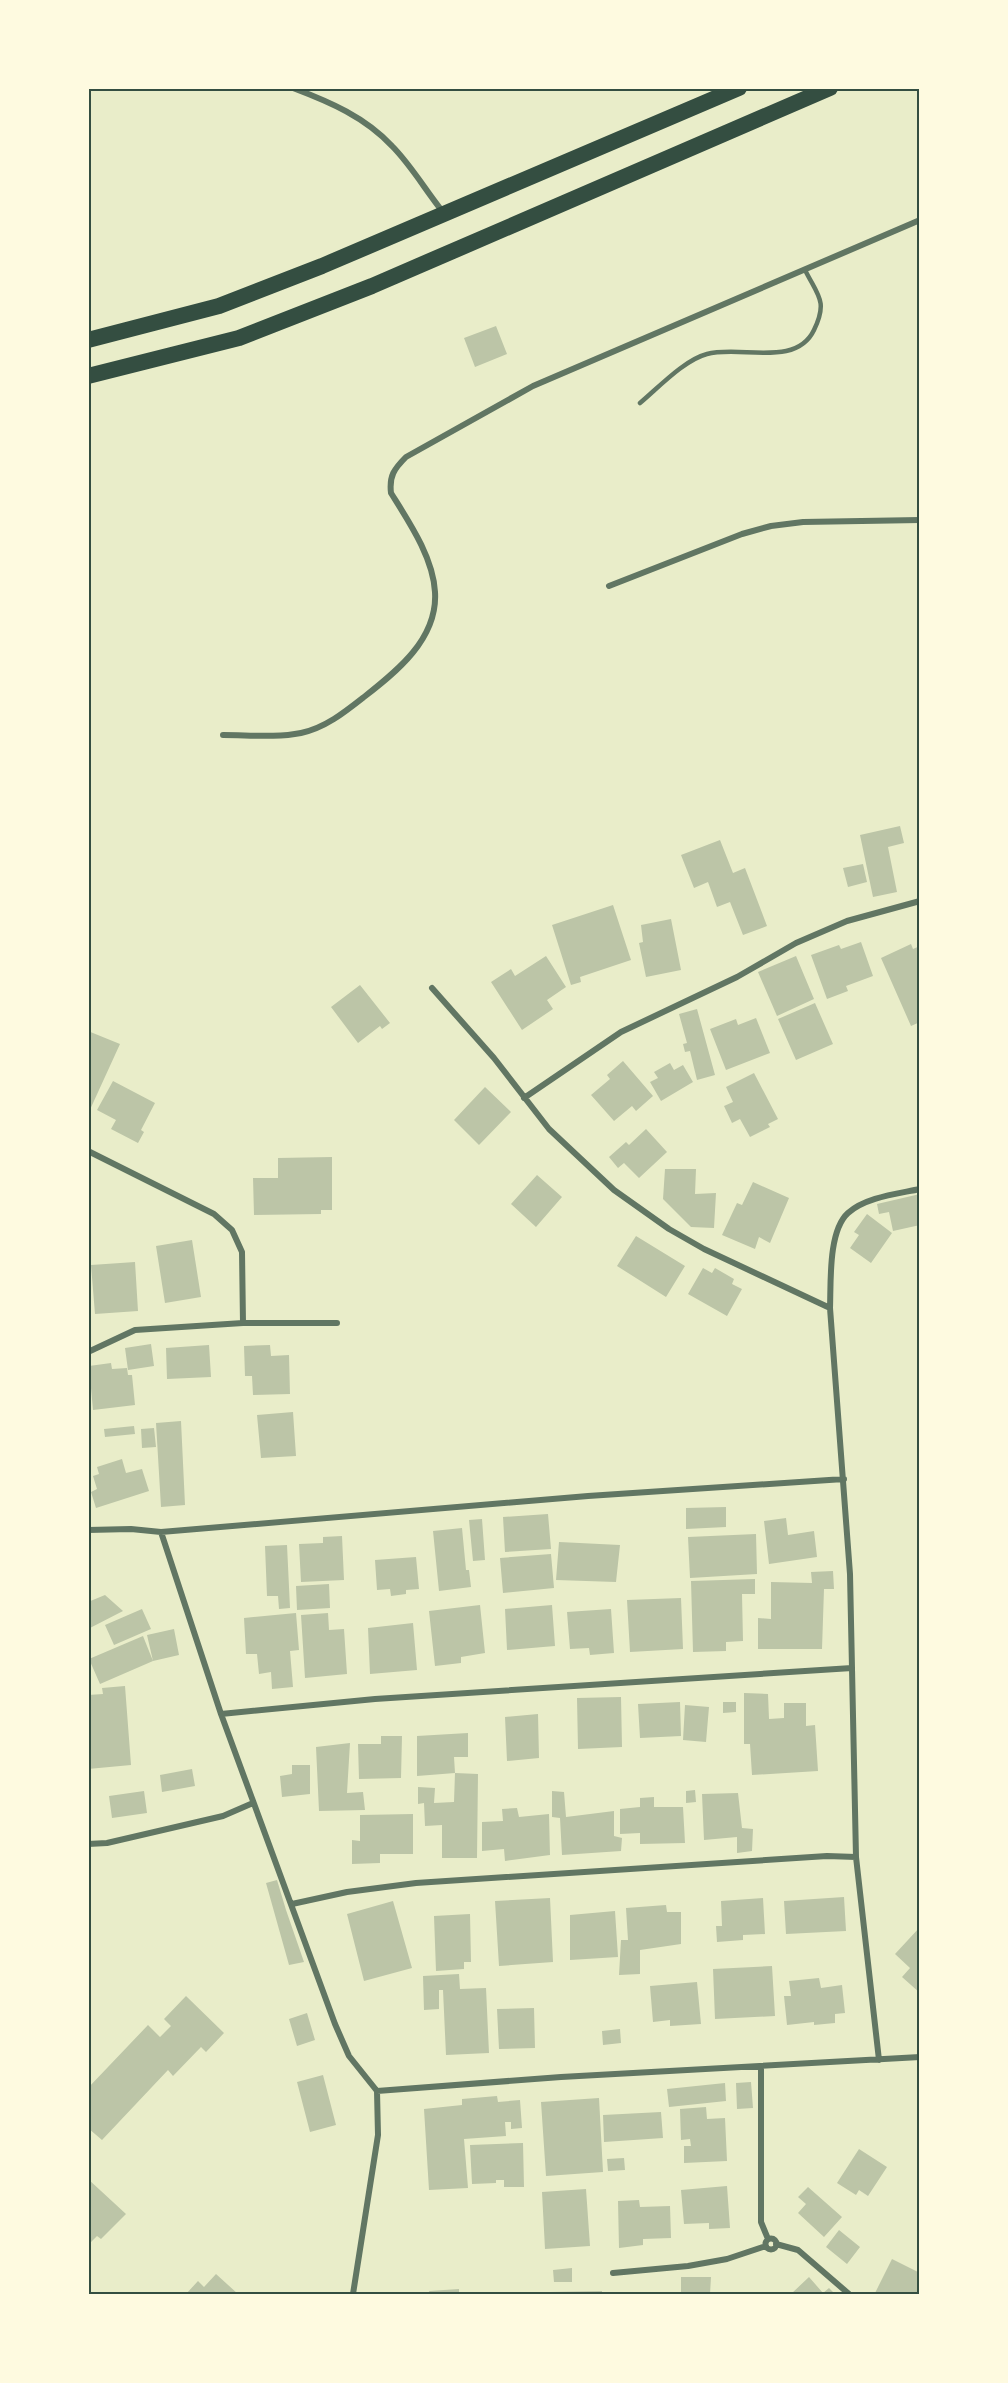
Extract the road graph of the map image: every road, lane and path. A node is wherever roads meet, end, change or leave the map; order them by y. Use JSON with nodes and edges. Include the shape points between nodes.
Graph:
{"nodes":[{"id":1,"x":293,"y":88,"type":"edge"},
{"id":2,"x":739,"y":88,"type":"edge"},
{"id":3,"x":830,"y":88,"type":"edge"},
{"id":4,"x":445,"y":215,"type":"junction"},
{"id":5,"x":920,"y":220,"type":"edge"},
{"id":6,"x":805,"y":270,"type":"junction"},
{"id":7,"x":88,"y":340,"type":"edge"},
{"id":8,"x":88,"y":376,"type":"edge"},
{"id":9,"x":640,"y":403,"type":"dead end"},
{"id":10,"x":920,"y":520,"type":"edge"},
{"id":11,"x":609,"y":586,"type":"dead end"},
{"id":12,"x":223,"y":735,"type":"dead end"},
{"id":13,"x":920,"y":901,"type":"edge"},
{"id":14,"x":432,"y":988,"type":"dead end"},
{"id":15,"x":524,"y":1098,"type":"junction"},
{"id":16,"x":88,"y":1151,"type":"edge"},
{"id":17,"x":920,"y":1189,"type":"edge"},
{"id":18,"x":830,"y":1308,"type":"junction"},
{"id":19,"x":243,"y":1323,"type":"junction"},
{"id":20,"x":337,"y":1323,"type":"dead end"},
{"id":21,"x":88,"y":1352,"type":"edge"},
{"id":22,"x":844,"y":1479,"type":"junction"},
{"id":23,"x":88,"y":1530,"type":"edge"},
{"id":24,"x":161,"y":1532,"type":"junction"},
{"id":25,"x":852,"y":1668,"type":"junction"},
{"id":26,"x":221,"y":1714,"type":"junction"},
{"id":27,"x":253,"y":1803,"type":"junction"},
{"id":28,"x":88,"y":1844,"type":"edge"},
{"id":29,"x":856,"y":1857,"type":"junction"},
{"id":30,"x":292,"y":1904,"type":"junction"},
{"id":31,"x":920,"y":2057,"type":"edge"},
{"id":32,"x":879,"y":2060,"type":"junction"},
{"id":33,"x":761,"y":2066,"type":"junction"},
{"id":34,"x":377,"y":2091,"type":"junction"},
{"id":35,"x":768,"y":2239,"type":"junction"},
{"id":36,"x":776,"y":2244,"type":"junction"},
{"id":37,"x":766,"y":2246,"type":"junction"},
{"id":38,"x":613,"y":2273,"type":"dead end"},
{"id":39,"x":353,"y":2295,"type":"edge"},
{"id":40,"x":849,"y":2295,"type":"edge"}],
"edges":[{"from":1,"to":4,"type":"street","via":[[346,110],[382,136]]},
{"from":2,"to":4,"type":"highway"},
{"from":3,"to":8,"type":"highway","via":[[301,315],[239,338]]},
{"from":4,"to":7,"type":"highway","via":[[219,306]]},
{"from":5,"to":6,"type":"street"},
{"from":6,"to":9,"type":"lane","via":[[821,298],[821,316],[812,336],[796,348],[782,352],[709,353],[694,359]]},
{"from":6,"to":12,"type":"street","via":[[534,386],[406,457],[392,472],[391,493],[424,551],[435,594],[432,617],[418,646],[395,673],[321,726],[282,735]]},
{"from":10,"to":11,"type":"street","via":[[771,526]]},
{"from":13,"to":15,"type":"street","via":[[847,921],[796,943],[737,977],[621,1032]]},
{"from":14,"to":15,"type":"street"},
{"from":15,"to":18,"type":"street","via":[[578,1157],[645,1214],[704,1249]]},
{"from":16,"to":19,"type":"street","via":[[214,1215],[232,1230],[242,1252]]},
{"from":17,"to":18,"type":"street","via":[[882,1198],[848,1213],[834,1244]]},
{"from":18,"to":22,"type":"street"},
{"from":19,"to":20,"type":"street"},
{"from":19,"to":21,"type":"street","via":[[135,1330]]},
{"from":22,"to":24,"type":"street"},
{"from":22,"to":25,"type":"street"},
{"from":23,"to":24,"type":"street"},
{"from":24,"to":26,"type":"street"},
{"from":25,"to":26,"type":"street","via":[[375,1699]]},
{"from":25,"to":29,"type":"street"},
{"from":26,"to":27,"type":"street"},
{"from":27,"to":28,"type":"street","via":[[223,1816]]},
{"from":27,"to":30,"type":"street"},
{"from":29,"to":30,"type":"street","via":[[416,1883]]},
{"from":29,"to":32,"type":"street"},
{"from":30,"to":34,"type":"street","via":[[334,2024],[349,2056]]},
{"from":31,"to":32,"type":"street"},
{"from":32,"to":33,"type":"street"},
{"from":33,"to":34,"type":"street"},
{"from":33,"to":35,"type":"street","via":[[761,2222]]},
{"from":34,"to":39,"type":"street","via":[[378,2135]]},
{"from":35,"to":36,"type":"street","via":[[774,2239]]},
{"from":35,"to":37,"type":"street"},
{"from":36,"to":37,"type":"street","via":[[772,2249]]},
{"from":36,"to":40,"type":"street","via":[[798,2250]]},
{"from":37,"to":38,"type":"street","via":[[688,2266]]}]}
